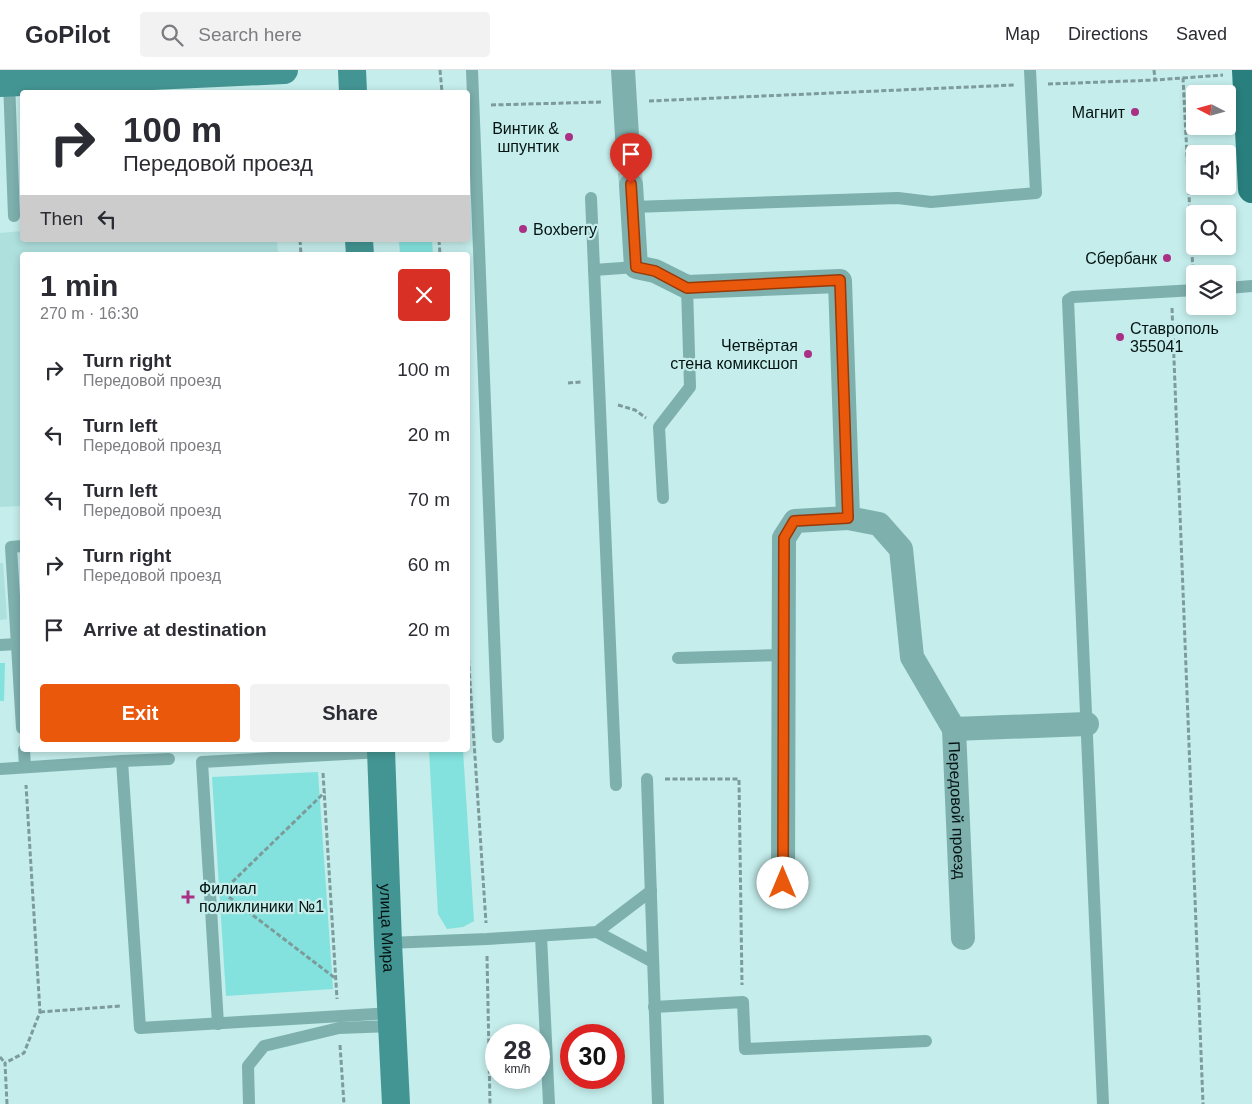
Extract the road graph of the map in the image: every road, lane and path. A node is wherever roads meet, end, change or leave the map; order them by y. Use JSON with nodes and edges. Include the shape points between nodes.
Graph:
{"nodes":[{"id":1,"x":284,"y":70,"type":"edge"},
{"id":2,"x":352,"y":70,"type":"edge"},
{"id":3,"x":440,"y":70,"type":"edge"},
{"id":4,"x":472,"y":70,"type":"edge"},
{"id":5,"x":623,"y":70,"type":"edge"},
{"id":6,"x":1030,"y":70,"type":"edge"},
{"id":7,"x":1154,"y":70,"type":"edge"},
{"id":8,"x":1246,"y":72,"type":"edge"},
{"id":9,"x":1183,"y":78,"type":"junction"},
{"id":10,"x":6,"y":79,"type":"edge"},
{"id":11,"x":1155,"y":80,"type":"junction"},
{"id":12,"x":1031,"y":84,"type":"junction"},
{"id":13,"x":353,"y":90,"type":"edge"},
{"id":14,"x":442,"y":90,"type":"edge"},
{"id":15,"x":625,"y":102,"type":"junction"},
{"id":16,"x":473,"y":106,"type":"junction"},
{"id":17,"x":627,"y":136,"type":"tunnel mouth"},
{"id":18,"x":1252,"y":189,"type":"edge"},
{"id":19,"x":632,"y":196,"type":"joint"},
{"id":20,"x":591,"y":198,"type":"dead end"},
{"id":21,"x":14,"y":216,"type":"dead end"},
{"id":22,"x":1194,"y":265,"type":"edge"},
{"id":23,"x":636,"y":267,"type":"junction"},
{"id":24,"x":594,"y":270,"type":"junction"},
{"id":25,"x":1252,"y":286,"type":"edge"},
{"id":26,"x":1236,"y":287,"type":"edge"},
{"id":27,"x":687,"y":288,"type":"junction"},
{"id":28,"x":1186,"y":290,"type":"edge"},
{"id":29,"x":1171,"y":291,"type":"junction"},
{"id":30,"x":600,"y":406,"type":"junction"},
{"id":31,"x":658,"y":427,"type":"junction"},
{"id":32,"x":663,"y":498,"type":"dead end"},
{"id":33,"x":848,"y":518,"type":"junction"},
{"id":34,"x":11,"y":547,"type":"edge"},
{"id":35,"x":17,"y":644,"type":"junction"},
{"id":36,"x":0,"y":645,"type":"edge"},
{"id":37,"x":783,"y":655,"type":"junction"},
{"id":38,"x":678,"y":658,"type":"dead end"},
{"id":39,"x":470,"y":682,"type":"edge"},
{"id":40,"x":20,"y":694,"type":"edge"},
{"id":41,"x":1087,"y":724,"type":"junction"},
{"id":42,"x":954,"y":729,"type":"junction"},
{"id":43,"x":498,"y":737,"type":"dead end"},
{"id":44,"x":24,"y":752,"type":"edge"},
{"id":45,"x":366,"y":752,"type":"edge"},
{"id":46,"x":381,"y":752,"type":"edge"},
{"id":47,"x":322,"y":755,"type":"junction"},
{"id":48,"x":170,"y":759,"type":"dead end"},
{"id":49,"x":122,"y":761,"type":"junction"},
{"id":50,"x":25,"y":767,"type":"junction"},
{"id":51,"x":0,"y":769,"type":"edge"},
{"id":52,"x":647,"y":779,"type":"joint"},
{"id":53,"x":616,"y":785,"type":"dead end"},
{"id":54,"x":325,"y":792,"type":"junction"},
{"id":55,"x":783,"y":883,"type":"dead end"},
{"id":56,"x":650,"y":891,"type":"junction"},
{"id":57,"x":597,"y":932,"type":"junction"},
{"id":58,"x":541,"y":936,"type":"junction"},
{"id":59,"x":963,"y":938,"type":"dead end"},
{"id":60,"x":487,"y":939,"type":"junction"},
{"id":61,"x":388,"y":943,"type":"junction"},
{"id":62,"x":653,"y":962,"type":"junction"},
{"id":63,"x":336,"y":978,"type":"junction"},
{"id":64,"x":742,"y":988,"type":"dead end"},
{"id":65,"x":138,"y":1005,"type":"junction"},
{"id":66,"x":654,"y":1006,"type":"junction"},
{"id":67,"x":40,"y":1012,"type":"junction"},
{"id":68,"x":392,"y":1019,"type":"junction"},
{"id":69,"x":339,"y":1022,"type":"junction"},
{"id":70,"x":218,"y":1024,"type":"junction"},
{"id":71,"x":926,"y":1041,"type":"dead end"},
{"id":72,"x":0,"y":1058,"type":"edge"},
{"id":73,"x":5,"y":1063,"type":"junction"},
{"id":74,"x":7,"y":1104,"type":"edge"},
{"id":75,"x":250,"y":1104,"type":"edge"},
{"id":76,"x":344,"y":1104,"type":"edge"},
{"id":77,"x":396,"y":1104,"type":"edge"},
{"id":78,"x":490,"y":1104,"type":"edge"},
{"id":79,"x":549,"y":1104,"type":"edge"},
{"id":80,"x":658,"y":1104,"type":"edge"},
{"id":81,"x":1103,"y":1104,"type":"edge"},
{"id":82,"x":1203,"y":1104,"type":"edge"}],
"edges":[{"from":1,"to":10,"type":"main road"},
{"from":2,"to":13,"type":"main road"},
{"from":3,"to":14,"type":"path"},
{"from":4,"to":16,"type":"lane"},
{"from":5,"to":15,"type":"street"},
{"from":6,"to":12,"type":"lane"},
{"from":7,"to":11,"type":"path"},
{"from":8,"to":9,"type":"path"},
{"from":8,"to":18,"type":"main road"},
{"from":9,"to":11,"type":"path"},
{"from":9,"to":22,"type":"path"},
{"from":10,"to":21,"type":"lane"},
{"from":11,"to":12,"type":"path"},
{"from":12,"to":15,"type":"path"},
{"from":12,"to":19,"type":"lane","via":[[1036,193],[931,202],[898,198]]},
{"from":15,"to":16,"type":"path"},
{"from":15,"to":17,"type":"street"},
{"from":16,"to":43,"type":"lane"},
{"from":19,"to":23,"type":"street"},
{"from":20,"to":24,"type":"lane"},
{"from":23,"to":24,"type":"lane"},
{"from":23,"to":27,"type":"street","via":[[655,271]]},
{"from":24,"to":30,"type":"lane"},
{"from":25,"to":26,"type":"lane"},
{"from":27,"to":31,"type":"lane","via":[[690,387]]},
{"from":27,"to":33,"type":"street","via":[[840,280]]},
{"from":28,"to":29,"type":"lane"},
{"from":29,"to":41,"type":"lane","via":[[1073,297],[1068,300]]},
{"from":29,"to":82,"type":"path"},
{"from":30,"to":31,"type":"path","via":[[617,404],[635,410]]},
{"from":30,"to":53,"type":"lane"},
{"from":31,"to":32,"type":"lane"},
{"from":33,"to":37,"type":"street","name":"Передовой проезд","via":[[794,521],[784,538]]},
{"from":33,"to":42,"type":"street","name":"Передовой проезд","via":[[879,524],[901,549],[912,657]]},
{"from":34,"to":35,"type":"lane"},
{"from":35,"to":36,"type":"lane"},
{"from":35,"to":40,"type":"lane"},
{"from":37,"to":38,"type":"lane"},
{"from":37,"to":55,"type":"street","name":"Передовой проезд"},
{"from":39,"to":60,"type":"path"},
{"from":41,"to":42,"type":"street"},
{"from":41,"to":81,"type":"lane"},
{"from":42,"to":59,"type":"street","name":"Передовой проезд"},
{"from":44,"to":50,"type":"lane"},
{"from":45,"to":47,"type":"lane"},
{"from":46,"to":61,"type":"main road","name":"улица Мира"},
{"from":47,"to":54,"type":"path"},
{"from":47,"to":70,"type":"lane","via":[[202,762]]},
{"from":48,"to":49,"type":"lane"},
{"from":49,"to":50,"type":"lane"},
{"from":49,"to":65,"type":"lane"},
{"from":50,"to":51,"type":"lane"},
{"from":50,"to":67,"type":"path"},
{"from":52,"to":56,"type":"lane"},
{"from":52,"to":64,"type":"path","via":[[739,779]]},
{"from":54,"to":63,"type":"path"},
{"from":54,"to":63,"type":"path","via":[[222,892]]},
{"from":56,"to":57,"type":"lane"},
{"from":56,"to":62,"type":"lane"},
{"from":57,"to":58,"type":"lane"},
{"from":57,"to":62,"type":"lane"},
{"from":58,"to":60,"type":"lane"},
{"from":58,"to":79,"type":"lane"},
{"from":60,"to":61,"type":"lane"},
{"from":60,"to":78,"type":"path"},
{"from":61,"to":68,"type":"main road","name":"улица Мира"},
{"from":62,"to":66,"type":"lane"},
{"from":63,"to":69,"type":"path"},
{"from":65,"to":67,"type":"path"},
{"from":65,"to":70,"type":"lane","via":[[140,1028]]},
{"from":66,"to":71,"type":"lane","via":[[743,1002],[745,1049]]},
{"from":66,"to":80,"type":"lane"},
{"from":67,"to":73,"type":"path","via":[[24,1053]]},
{"from":68,"to":69,"type":"lane"},
{"from":68,"to":77,"type":"main road","name":"улица Мира"},
{"from":69,"to":70,"type":"lane"},
{"from":69,"to":75,"type":"lane","via":[[264,1046],[248,1066]]},
{"from":69,"to":76,"type":"path"},
{"from":72,"to":73,"type":"path"},
{"from":73,"to":74,"type":"path"}]}
